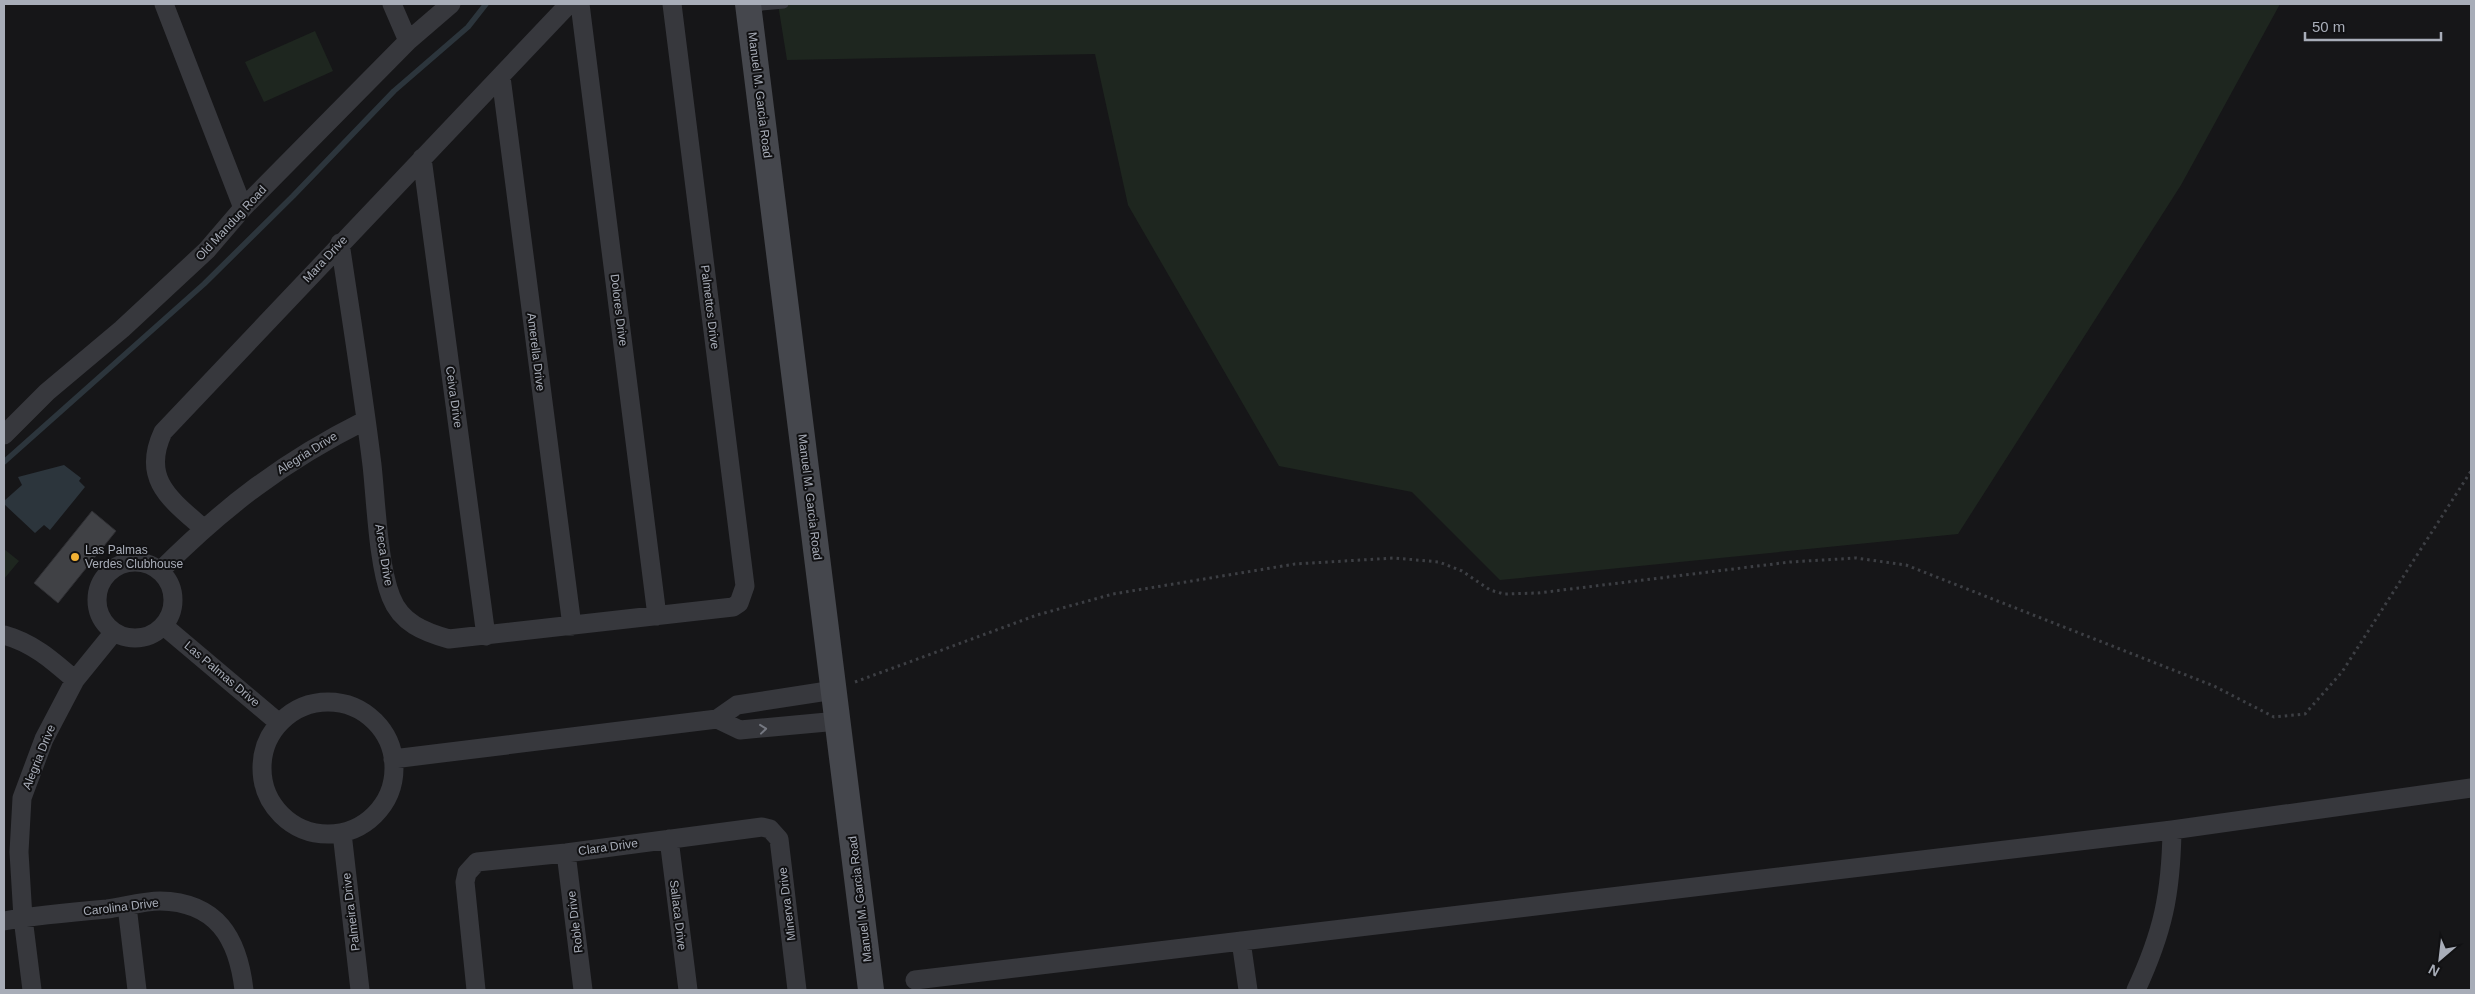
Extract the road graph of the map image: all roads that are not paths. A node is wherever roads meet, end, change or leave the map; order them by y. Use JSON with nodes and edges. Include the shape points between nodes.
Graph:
{"nodes":[{"id":1,"x":164,"y":4,"type":"edge"},
{"id":2,"x":392,"y":4,"type":"edge"},
{"id":3,"x":452,"y":4,"type":"edge"},
{"id":4,"x":570,"y":4,"type":"edge"},
{"id":5,"x":580,"y":4,"type":"edge"},
{"id":6,"x":672,"y":4,"type":"edge"},
{"id":7,"x":784,"y":4,"type":"edge"},
{"id":8,"x":749,"y":5,"type":"edge"},
{"id":9,"x":408,"y":41,"type":"junction"},
{"id":10,"x":501,"y":77,"type":"junction"},
{"id":11,"x":422,"y":158,"type":"junction"},
{"id":12,"x":243,"y":208,"type":"junction"},
{"id":13,"x":340,"y":243,"type":"junction"},
{"id":14,"x":366,"y":420,"type":"junction"},
{"id":15,"x":4,"y":435,"type":"edge"},
{"id":16,"x":203,"y":528,"type":"junction"},
{"id":17,"x":160,"y":571,"type":"junction"},
{"id":18,"x":734,"y":607,"type":"joint"},
{"id":19,"x":658,"y":616,"type":"junction"},
{"id":20,"x":164,"y":626,"type":"junction"},
{"id":21,"x":572,"y":626,"type":"junction"},
{"id":22,"x":114,"y":632,"type":"junction"},
{"id":23,"x":4,"y":635,"type":"edge"},
{"id":24,"x":486,"y":636,"type":"junction"},
{"id":25,"x":75,"y":680,"type":"junction"},
{"id":26,"x":834,"y":690,"type":"junction"},
{"id":27,"x":717,"y":719,"type":"junction"},
{"id":28,"x":838,"y":721,"type":"junction"},
{"id":29,"x":279,"y":723,"type":"junction"},
{"id":30,"x":393,"y":759,"type":"junction"},
{"id":31,"x":2471,"y":788,"type":"edge"},
{"id":32,"x":762,"y":827,"type":"joint"},
{"id":33,"x":2172,"y":830,"type":"junction"},
{"id":34,"x":342,"y":833,"type":"junction"},
{"id":35,"x":669,"y":839,"type":"junction"},
{"id":36,"x":566,"y":853,"type":"junction"},
{"id":37,"x":127,"y":906,"type":"junction"},
{"id":38,"x":23,"y":918,"type":"junction"},
{"id":39,"x":4,"y":921,"type":"edge"},
{"id":40,"x":1241,"y":941,"type":"junction"},
{"id":41,"x":914,"y":980,"type":"dead end"},
{"id":42,"x":32,"y":990,"type":"edge"},
{"id":43,"x":138,"y":990,"type":"edge"},
{"id":44,"x":244,"y":990,"type":"edge"},
{"id":45,"x":360,"y":990,"type":"edge"},
{"id":46,"x":476,"y":990,"type":"edge"},
{"id":47,"x":583,"y":990,"type":"edge"},
{"id":48,"x":688,"y":990,"type":"edge"},
{"id":49,"x":797,"y":990,"type":"edge"},
{"id":50,"x":871,"y":990,"type":"edge"},
{"id":51,"x":1248,"y":990,"type":"edge"},
{"id":52,"x":2136,"y":990,"type":"edge"}],
"edges":[{"from":1,"to":12,"type":"street"},
{"from":2,"to":9,"type":"street"},
{"from":3,"to":9,"type":"street","name":"Old Mandug Road"},
{"from":4,"to":10,"type":"street","name":"Mara Drive"},
{"from":5,"to":19,"type":"street","name":"Dolores Drive"},
{"from":6,"to":18,"type":"street","name":"Palmettos Drive","via":[[745,586],[739,603]]},
{"from":7,"to":8,"type":"lane"},
{"from":8,"to":26,"type":"main road","name":"Manuel M. Garcia Road"},
{"from":9,"to":12,"type":"street","name":"Old Mandug Road"},
{"from":10,"to":11,"type":"street","name":"Mara Drive"},
{"from":10,"to":21,"type":"street","name":"Amerella Drive"},
{"from":11,"to":13,"type":"street","name":"Mara Drive"},
{"from":11,"to":24,"type":"street","name":"Ceiva Drive"},
{"from":12,"to":15,"type":"street","name":"Old Mandug Road","via":[[207,250],[122,329],[47,392]]},
{"from":13,"to":14,"type":"street","name":"Areca Drive"},
{"from":13,"to":16,"type":"street","name":"Mara Drive","via":[[163,432],[156,446],[154,462],[159,484]]},
{"from":14,"to":16,"type":"street","name":"Alegria Drive","via":[[319,443],[243,495]]},
{"from":14,"to":24,"type":"street","name":"Areca Drive","via":[[383,562],[391,596],[404,618],[424,632],[449,640]]},
{"from":16,"to":17,"type":"street","name":"Alegria Drive"},
{"from":17,"to":20,"type":"street","via":[[170,583],[174,598],[172,613]]},
{"from":17,"to":22,"type":"street","via":[[148,564],[134,562],[121,564],[109,572],[97,596],[98,610]]},
{"from":18,"to":19,"type":"street","name":"Areca Drive"},
{"from":19,"to":21,"type":"street","name":"Areca Drive"},
{"from":20,"to":22,"type":"street","via":[[156,633],[140,638],[124,637]]},
{"from":20,"to":29,"type":"street","name":"Las Palmas Drive"},
{"from":21,"to":24,"type":"street","name":"Areca Drive"},
{"from":22,"to":25,"type":"street","name":"Alegria Drive"},
{"from":23,"to":25,"type":"street","via":[[38,648]]},
{"from":25,"to":38,"type":"street","name":"Alegria Drive","via":[[44,740],[22,798],[19,852]]},
{"from":26,"to":27,"type":"street","via":[[737,705]]},
{"from":26,"to":28,"type":"main road","name":"Manuel M. Garcia Road"},
{"from":27,"to":28,"type":"street","one_way":true,"via":[[740,730]]},
{"from":27,"to":30,"type":"street"},
{"from":28,"to":50,"type":"main road","name":"Manuel M. Garcia Road"},
{"from":29,"to":30,"type":"street","via":[[299,708],[323,702],[347,705],[369,717],[385,735]]},
{"from":29,"to":34,"type":"street","via":[[268,738],[262,756],[266,792],[275,808],[288,821],[305,830],[323,834]]},
{"from":30,"to":34,"type":"street","via":[[393,778],[384,803],[360,826]]},
{"from":31,"to":33,"type":"street"},
{"from":32,"to":35,"type":"street","name":"Clara Drive"},
{"from":32,"to":49,"type":"street","name":"Minerva Drive","via":[[770,829],[779,839]]},
{"from":33,"to":40,"type":"street"},
{"from":33,"to":52,"type":"street","via":[[2166,913]]},
{"from":34,"to":45,"type":"street","name":"Palmeira Drive"},
{"from":35,"to":36,"type":"street","name":"Clara Drive"},
{"from":35,"to":48,"type":"street","name":"Sallaca Drive"},
{"from":36,"to":46,"type":"street","name":"Clara Drive","via":[[477,862],[467,873],[464,882]]},
{"from":36,"to":47,"type":"street","name":"Roble Drive"},
{"from":37,"to":38,"type":"street","name":"Carolina Drive"},
{"from":37,"to":43,"type":"street"},
{"from":37,"to":44,"type":"street","name":"Carolina Drive","via":[[158,901],[176,903],[196,907],[215,919],[231,939],[241,965]]},
{"from":38,"to":39,"type":"street","name":"Carolina Drive"},
{"from":38,"to":42,"type":"street","name":"Alegria Drive"},
{"from":40,"to":41,"type":"street"},
{"from":40,"to":51,"type":"street"}]}
